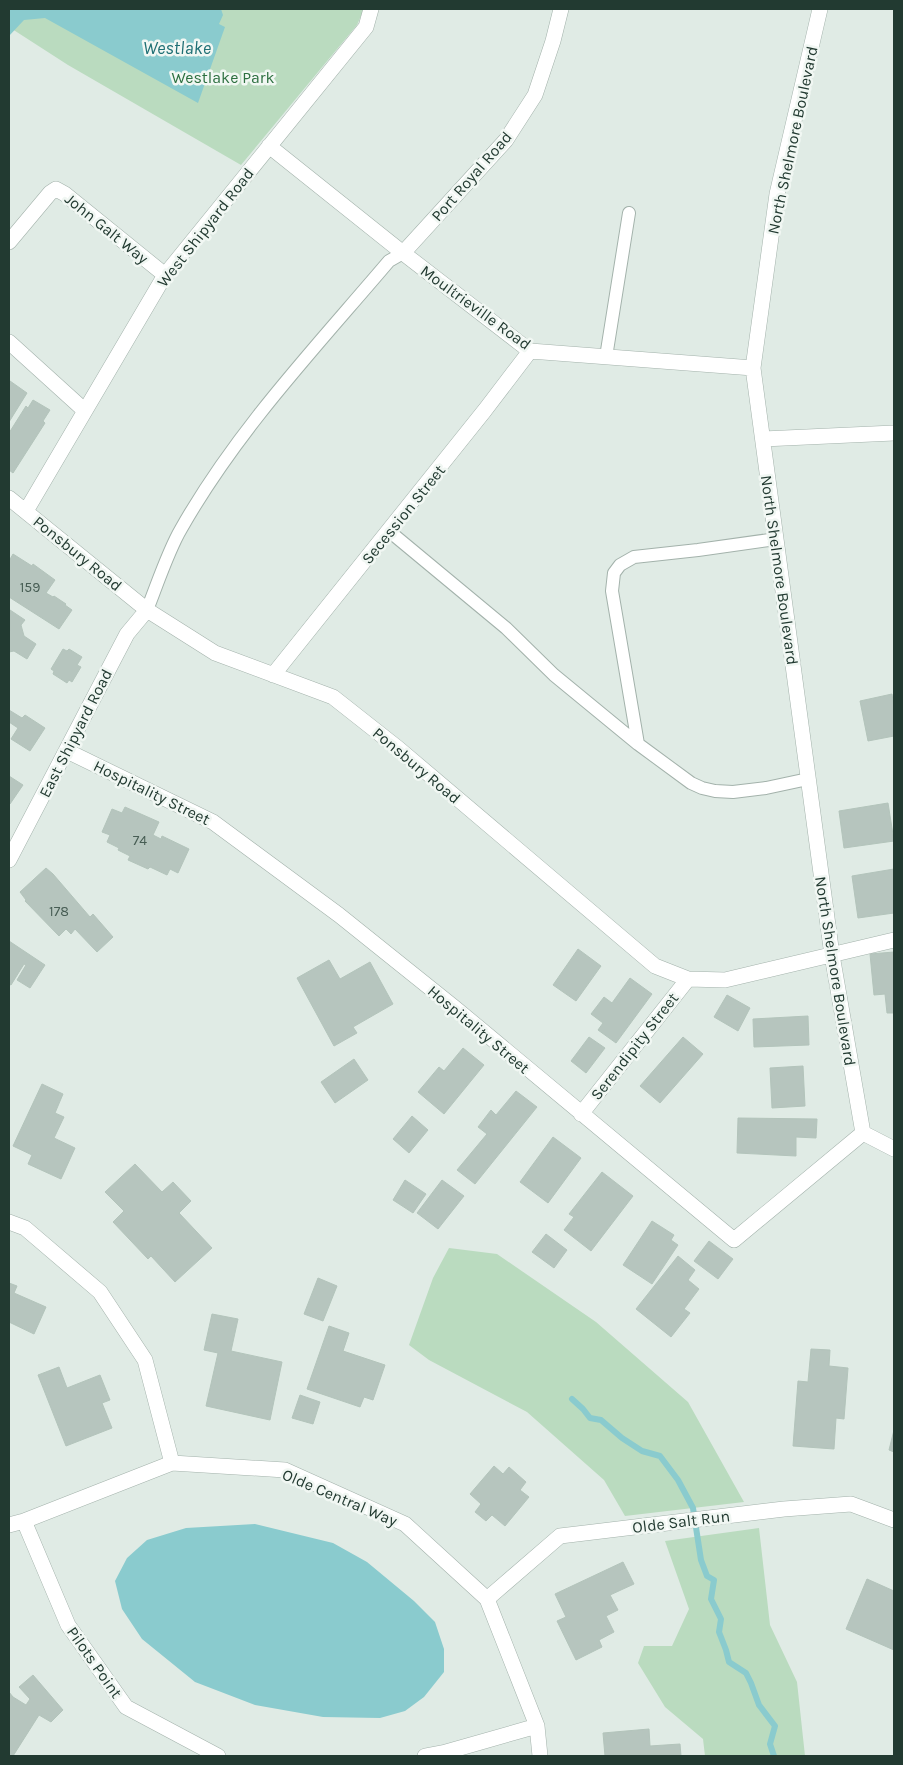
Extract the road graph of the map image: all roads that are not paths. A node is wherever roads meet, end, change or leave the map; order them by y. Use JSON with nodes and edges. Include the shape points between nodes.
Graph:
{"nodes":[{"id":1,"x":371,"y":9,"type":"edge"},
{"id":2,"x":560,"y":9,"type":"edge"},
{"id":3,"x":820,"y":9,"type":"edge"},
{"id":4,"x":269,"y":146,"type":"junction"},
{"id":5,"x":629,"y":213,"type":"dead end"},
{"id":6,"x":9,"y":242,"type":"edge"},
{"id":7,"x":403,"y":253,"type":"junction"},
{"id":8,"x":165,"y":275,"type":"junction"},
{"id":9,"x":9,"y":342,"type":"edge"},
{"id":10,"x":530,"y":351,"type":"junction"},
{"id":11,"x":606,"y":357,"type":"junction"},
{"id":12,"x":753,"y":368,"type":"junction"},
{"id":13,"x":84,"y":410,"type":"junction"},
{"id":14,"x":894,"y":433,"type":"edge"},
{"id":15,"x":763,"y":439,"type":"junction"},
{"id":16,"x":9,"y":498,"type":"edge"},
{"id":17,"x":26,"y":511,"type":"junction"},
{"id":18,"x":389,"y":531,"type":"junction"},
{"id":19,"x":776,"y":539,"type":"junction"},
{"id":20,"x":147,"y":610,"type":"junction"},
{"id":21,"x":274,"y":675,"type":"junction"},
{"id":22,"x":638,"y":744,"type":"junction"},
{"id":23,"x":67,"y":751,"type":"junction"},
{"id":24,"x":808,"y":779,"type":"junction"},
{"id":25,"x":9,"y":860,"type":"edge"},
{"id":26,"x":894,"y":940,"type":"edge"},
{"id":27,"x":832,"y":955,"type":"junction"},
{"id":28,"x":688,"y":979,"type":"junction"},
{"id":29,"x":581,"y":1114,"type":"junction"},
{"id":30,"x":863,"y":1133,"type":"junction"},
{"id":31,"x":894,"y":1148,"type":"edge"},
{"id":32,"x":9,"y":1222,"type":"edge"},
{"id":33,"x":172,"y":1463,"type":"junction"},
{"id":34,"x":894,"y":1520,"type":"edge"},
{"id":35,"x":24,"y":1521,"type":"junction"},
{"id":36,"x":9,"y":1524,"type":"edge"},
{"id":37,"x":487,"y":1599,"type":"junction"},
{"id":38,"x":537,"y":1726,"type":"junction"},
{"id":39,"x":218,"y":1756,"type":"edge"},
{"id":40,"x":425,"y":1756,"type":"edge"},
{"id":41,"x":540,"y":1756,"type":"edge"}],
"edges":[{"from":1,"to":4,"type":"street","name":"West Shipyard Road","via":[[366,27]]},
{"from":2,"to":7,"type":"street","name":"Port Royal Road","via":[[535,95],[506,140]]},
{"from":3,"to":12,"type":"street","name":"North Shelmore Boulevard","via":[[777,194]]},
{"from":4,"to":7,"type":"street","name":"Moultrieville Road"},
{"from":4,"to":8,"type":"street","name":"West Shipyard Road"},
{"from":5,"to":11,"type":"lane"},
{"from":6,"to":8,"type":"street","name":"John Galt Way","via":[[56,189]]},
{"from":7,"to":10,"type":"street","name":"Moultrieville Road"},
{"from":7,"to":20,"type":"lane","via":[[389,261],[253,420],[209,481],[179,531]]},
{"from":8,"to":13,"type":"street","name":"West Shipyard Road"},
{"from":9,"to":13,"type":"street"},
{"from":10,"to":11,"type":"street","name":"Moultrieville Road"},
{"from":10,"to":18,"type":"street","name":"Secession Street"},
{"from":11,"to":12,"type":"street","name":"Moultrieville Road"},
{"from":12,"to":15,"type":"street","name":"North Shelmore Boulevard"},
{"from":13,"to":17,"type":"street","name":"West Shipyard Road"},
{"from":14,"to":15,"type":"street"},
{"from":15,"to":19,"type":"street","name":"North Shelmore Boulevard"},
{"from":16,"to":17,"type":"street","name":"Ponsbury Road"},
{"from":17,"to":20,"type":"street","name":"Ponsbury Road"},
{"from":18,"to":21,"type":"street","name":"Secession Street"},
{"from":18,"to":22,"type":"lane"},
{"from":19,"to":22,"type":"lane","via":[[634,557],[614,573],[612,592]]},
{"from":19,"to":24,"type":"street","name":"North Shelmore Boulevard"},
{"from":20,"to":21,"type":"street","name":"Ponsbury Road","via":[[215,653]]},
{"from":20,"to":23,"type":"street","name":"East Shipyard Road","via":[[127,634]]},
{"from":21,"to":28,"type":"street","name":"Ponsbury Road","via":[[333,697],[399,749],[654,966]]},
{"from":22,"to":24,"type":"lane","via":[[691,783],[715,791],[766,788]]},
{"from":23,"to":25,"type":"street","name":"East Shipyard Road"},
{"from":23,"to":29,"type":"street","name":"Hospitality Street","via":[[213,822],[462,1014]]},
{"from":24,"to":27,"type":"street","name":"North Shelmore Boulevard"},
{"from":26,"to":27,"type":"street","name":"Ponsbury Road"},
{"from":27,"to":28,"type":"street","name":"Ponsbury Road","via":[[726,980]]},
{"from":27,"to":30,"type":"street","name":"North Shelmore Boulevard"},
{"from":28,"to":29,"type":"street","name":"Serendipity Street"},
{"from":29,"to":30,"type":"street","name":"Hospitality Street","via":[[734,1240]]},
{"from":30,"to":31,"type":"street"},
{"from":32,"to":33,"type":"street","via":[[25,1228],[100,1292],[145,1360]]},
{"from":33,"to":35,"type":"street","name":"Olde Central Way"},
{"from":33,"to":37,"type":"street","name":"Olde Central Way","via":[[285,1470],[405,1524]]},
{"from":34,"to":37,"type":"street","name":"Olde Salt Run","via":[[851,1504],[560,1536]]},
{"from":35,"to":36,"type":"street","name":"Olde Central Way"},
{"from":35,"to":39,"type":"street","name":"Pilots Point","via":[[68,1625],[126,1707]]},
{"from":37,"to":38,"type":"street","name":"Olde Central Way"},
{"from":38,"to":40,"type":"street"},
{"from":38,"to":41,"type":"street","name":"Olde Central Way"}]}
